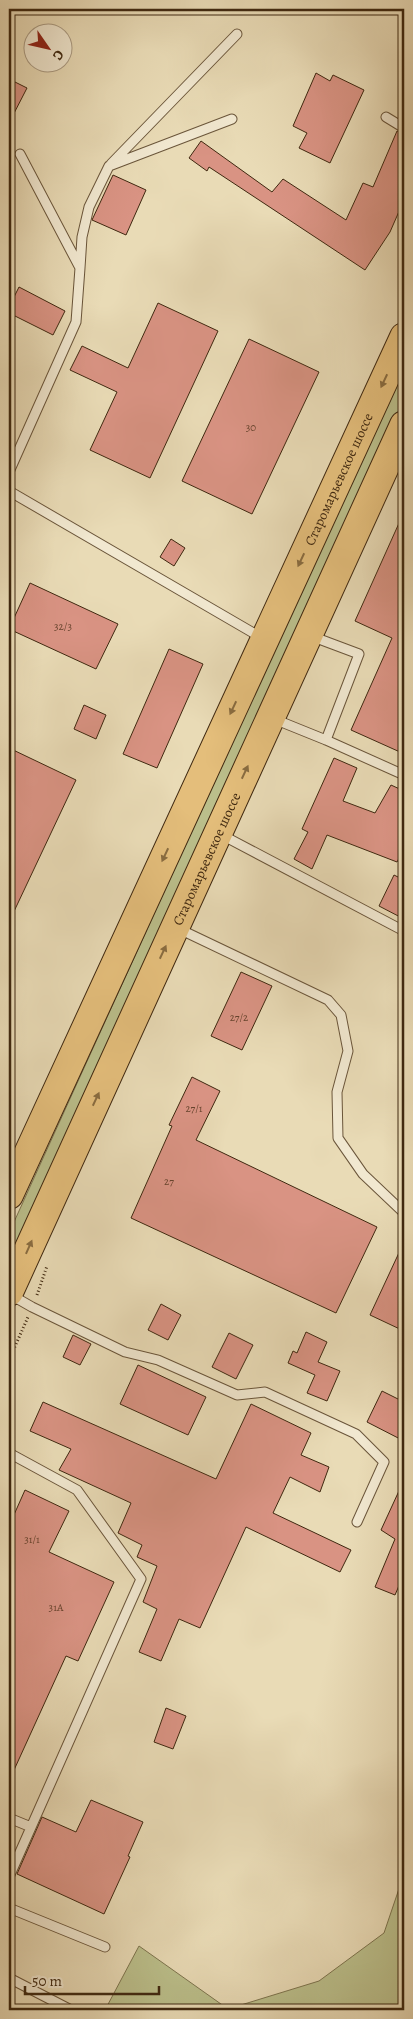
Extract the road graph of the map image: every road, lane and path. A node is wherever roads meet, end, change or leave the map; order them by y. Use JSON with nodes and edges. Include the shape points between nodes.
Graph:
{"nodes":[{"id":1,"x":237,"y":34,"type":"dead end"},
{"id":2,"x":386,"y":117,"type":"dead end"},
{"id":3,"x":232,"y":119,"type":"dead end"},
{"id":4,"x":404,"y":128,"type":"edge"},
{"id":5,"x":20,"y":154,"type":"dead end"},
{"id":6,"x":109,"y":166,"type":"junction"},
{"id":7,"x":80,"y":268,"type":"junction"},
{"id":8,"x":404,"y":337,"type":"edge"},
{"id":9,"x":402,"y":435,"type":"edge"},
{"id":10,"x":9,"y":472,"type":"edge"},
{"id":11,"x":9,"y":491,"type":"edge"},
{"id":12,"x":308,"y":635,"type":"junction"},
{"id":13,"x":265,"y":639,"type":"junction"},
{"id":14,"x":270,"y":718,"type":"junction"},
{"id":15,"x":326,"y":740,"type":"junction"},
{"id":16,"x":404,"y":775,"type":"edge"},
{"id":17,"x":217,"y":833,"type":"junction"},
{"id":18,"x":175,"y":927,"type":"junction"},
{"id":19,"x":404,"y":931,"type":"edge"},
{"id":20,"x":9,"y":1193,"type":"edge"},
{"id":21,"x":402,"y":1211,"type":"dead end"},
{"id":22,"x":9,"y":1293,"type":"edge"},
{"id":23,"x":9,"y":1453,"type":"edge"},
{"id":24,"x":356,"y":1522,"type":"dead end"},
{"id":25,"x":9,"y":1818,"type":"edge"},
{"id":26,"x":31,"y":1827,"type":"junction"},
{"id":27,"x":9,"y":1877,"type":"edge"},
{"id":28,"x":9,"y":1908,"type":"edge"},
{"id":29,"x":105,"y":1947,"type":"dead end"},
{"id":30,"x":9,"y":1978,"type":"edge"},
{"id":31,"x":71,"y":2010,"type":"edge"}],
"edges":[{"from":1,"to":6,"type":"lane"},
{"from":2,"to":4,"type":"lane"},
{"from":3,"to":6,"type":"lane"},
{"from":5,"to":7,"type":"lane"},
{"from":6,"to":7,"type":"lane","via":[[89,207],[82,237]]},
{"from":7,"to":10,"type":"lane","via":[[76,322]]},
{"from":8,"to":13,"type":"main road","name":"Старомарьевское шоссе","one_way":true},
{"from":9,"to":12,"type":"main road","name":"Старомарьевское шоссе"},
{"from":11,"to":13,"type":"lane"},
{"from":12,"to":14,"type":"main road","name":"Старомарьевское шоссе"},
{"from":12,"to":15,"type":"lane","via":[[359,654]]},
{"from":13,"to":20,"type":"main road","name":"Старомарьевское шоссе","one_way":true},
{"from":14,"to":15,"type":"lane"},
{"from":17,"to":14,"type":"main road","name":"Старомарьевское шоссе","one_way":true},
{"from":15,"to":16,"type":"lane"},
{"from":17,"to":18,"type":"main road","name":"Старомарьевское шоссе"},
{"from":17,"to":19,"type":"lane"},
{"from":18,"to":21,"type":"lane","via":[[328,1000],[342,1015],[348,1051],[337,1092],[338,1138],[363,1174]]},
{"from":22,"to":18,"type":"main road","name":"Старомарьевское шоссе","one_way":true},
{"from":22,"to":24,"type":"lane","via":[[126,1352],[158,1360],[237,1395],[265,1392],[356,1434],[384,1462]]},
{"from":23,"to":26,"type":"lane","via":[[77,1490],[141,1579]]},
{"from":25,"to":26,"type":"lane"},
{"from":26,"to":27,"type":"lane"},
{"from":28,"to":29,"type":"lane"},
{"from":30,"to":31,"type":"lane"}]}
